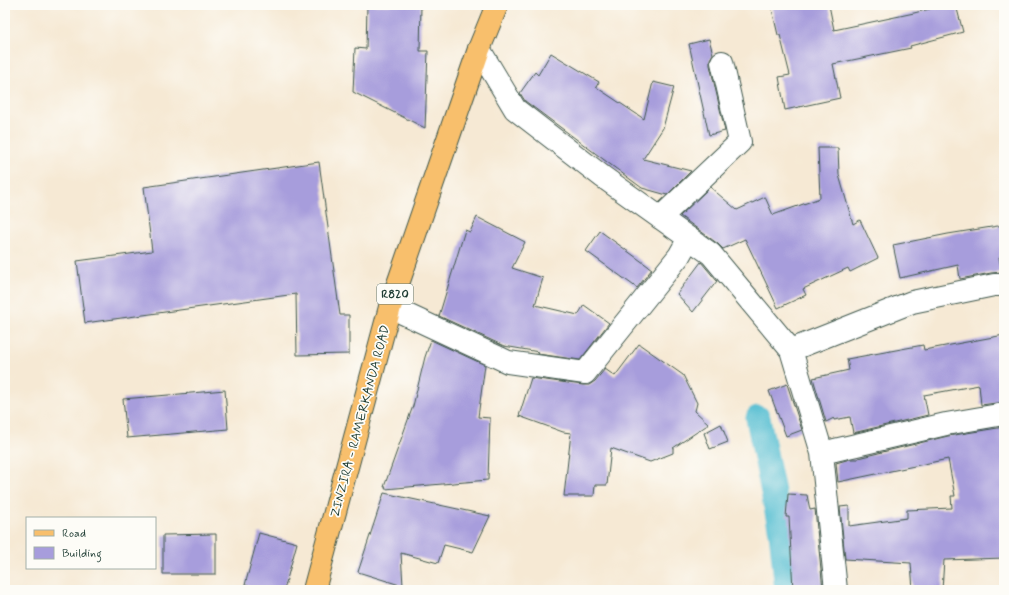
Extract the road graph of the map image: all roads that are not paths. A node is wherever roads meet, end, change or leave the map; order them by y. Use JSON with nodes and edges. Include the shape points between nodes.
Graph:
{"nodes":[{"id":1,"x":497,"y":5,"type":"edge"},
{"id":2,"x":479,"y":50,"type":"junction"},
{"id":3,"x":722,"y":62,"type":"dead end"},
{"id":4,"x":660,"y":218,"type":"junction"},
{"id":5,"x":689,"y":238,"type":"junction"},
{"id":6,"x":1004,"y":284,"type":"edge"},
{"id":7,"x":390,"y":307,"type":"junction"},
{"id":8,"x":791,"y":350,"type":"junction"},
{"id":9,"x":1004,"y":414,"type":"edge"},
{"id":10,"x":822,"y":453,"type":"junction"},
{"id":11,"x":314,"y":590,"type":"edge"},
{"id":12,"x":836,"y":590,"type":"edge"}],
"edges":[{"from":1,"to":2,"type":"main road","name":"ZINZIRA - RAMERKANDA ROAD","number":"R820"},
{"from":2,"to":4,"type":"street","via":[[515,109]]},
{"from":2,"to":7,"type":"main road","name":"ZINZIRA - RAMERKANDA ROAD","number":"R820"},
{"from":3,"to":4,"type":"street","via":[[740,142]]},
{"from":4,"to":5,"type":"street"},
{"from":5,"to":7,"type":"street","via":[[679,256],[585,373],[508,362]]},
{"from":5,"to":8,"type":"street","via":[[711,254]]},
{"from":6,"to":8,"type":"street","via":[[912,302]]},
{"from":7,"to":11,"type":"main road","name":"ZINZIRA - RAMERKANDA ROAD","number":"R820"},
{"from":8,"to":10,"type":"street"},
{"from":9,"to":10,"type":"street","via":[[946,424]]},
{"from":10,"to":12,"type":"street"}]}
